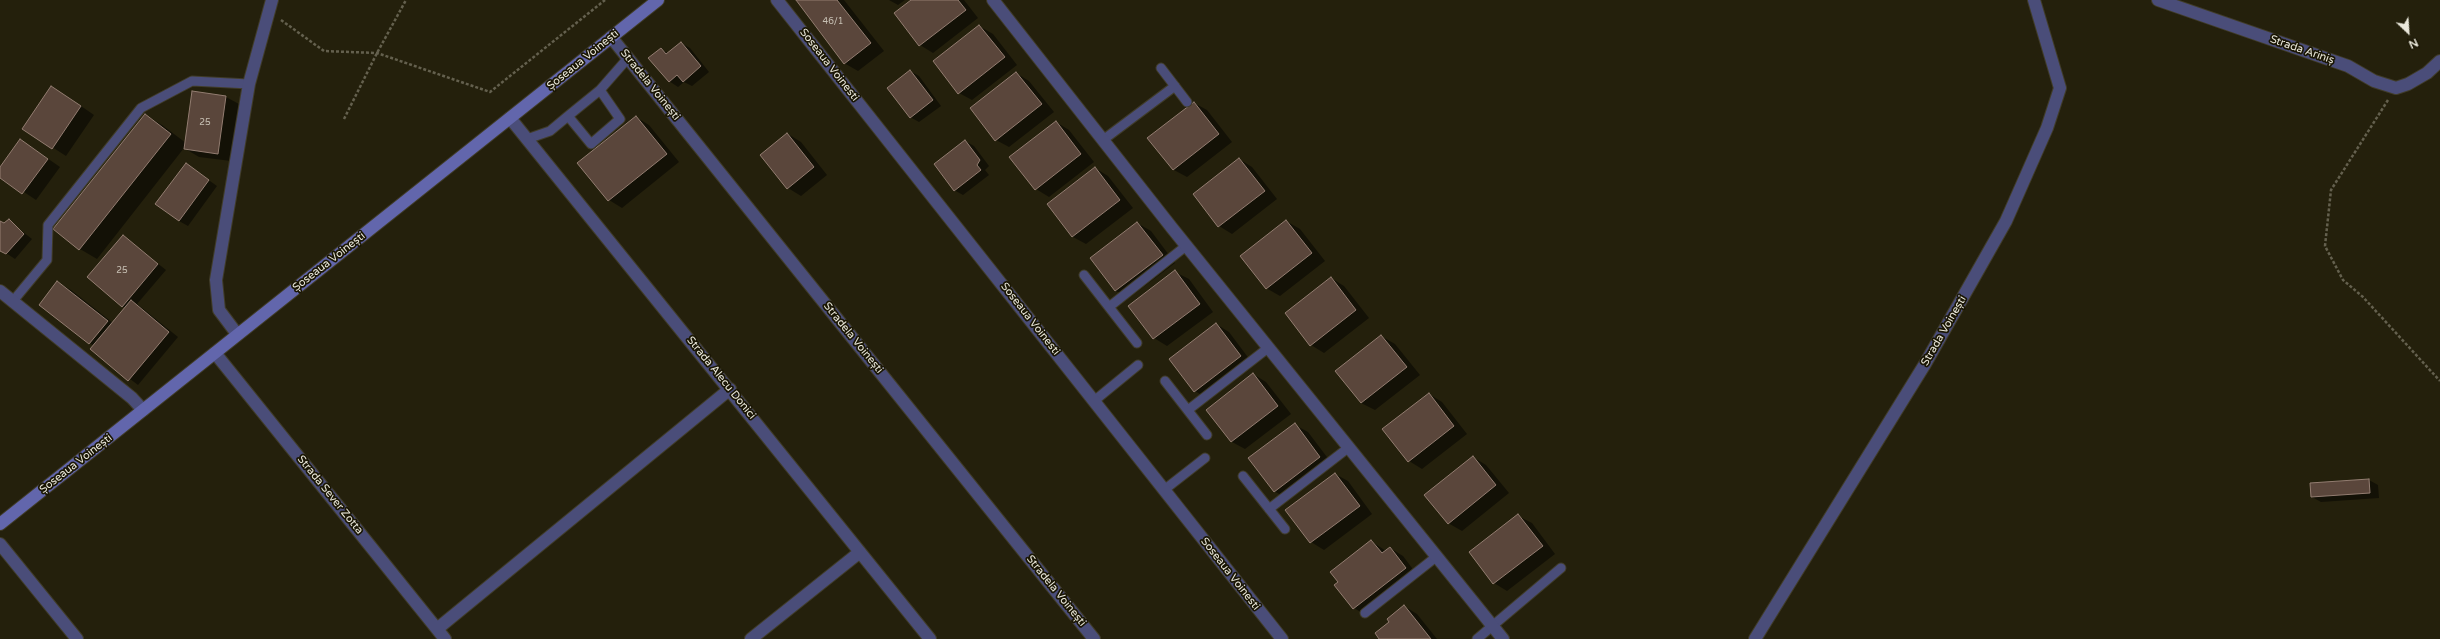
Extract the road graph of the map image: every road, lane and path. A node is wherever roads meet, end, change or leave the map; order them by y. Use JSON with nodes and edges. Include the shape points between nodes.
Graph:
{"nodes":[{"id":1,"x":406,"y":0,"type":"edge"},
{"id":2,"x":605,"y":0,"type":"edge"},
{"id":3,"x":658,"y":0,"type":"edge"},
{"id":4,"x":778,"y":0,"type":"edge"},
{"id":5,"x":993,"y":0,"type":"edge"},
{"id":6,"x":2034,"y":0,"type":"edge"},
{"id":7,"x":2158,"y":0,"type":"edge"},
{"id":8,"x":271,"y":6,"type":"edge"},
{"id":9,"x":611,"y":37,"type":"junction"},
{"id":10,"x":377,"y":52,"type":"junction"},
{"id":11,"x":628,"y":58,"type":"junction"},
{"id":12,"x":2440,"y":61,"type":"edge"},
{"id":13,"x":1161,"y":68,"type":"dead end"},
{"id":14,"x":249,"y":84,"type":"junction"},
{"id":15,"x":1175,"y":86,"type":"junction"},
{"id":16,"x":2396,"y":88,"type":"junction"},
{"id":17,"x":600,"y":90,"type":"junction"},
{"id":18,"x":1187,"y":102,"type":"dead end"},
{"id":19,"x":568,"y":116,"type":"junction"},
{"id":20,"x":510,"y":118,"type":"junction"},
{"id":21,"x":344,"y":119,"type":"dead end"},
{"id":22,"x":527,"y":139,"type":"junction"},
{"id":23,"x":1103,"y":140,"type":"junction"},
{"id":24,"x":1186,"y":246,"type":"junction"},
{"id":25,"x":1084,"y":276,"type":"dead end"},
{"id":26,"x":0,"y":291,"type":"edge"},
{"id":27,"x":13,"y":301,"type":"junction"},
{"id":28,"x":1109,"y":307,"type":"junction"},
{"id":29,"x":237,"y":334,"type":"junction"},
{"id":30,"x":1137,"y":344,"type":"dead end"},
{"id":31,"x":1268,"y":348,"type":"junction"},
{"id":32,"x":215,"y":352,"type":"junction"},
{"id":33,"x":1138,"y":365,"type":"dead end"},
{"id":34,"x":1165,"y":381,"type":"dead end"},
{"id":35,"x":2440,"y":381,"type":"edge"},
{"id":36,"x":730,"y":389,"type":"junction"},
{"id":37,"x":1094,"y":401,"type":"junction"},
{"id":38,"x":143,"y":410,"type":"junction"},
{"id":39,"x":1188,"y":410,"type":"junction"},
{"id":40,"x":1207,"y":435,"type":"dead end"},
{"id":41,"x":1348,"y":448,"type":"junction"},
{"id":42,"x":1205,"y":458,"type":"dead end"},
{"id":43,"x":1243,"y":476,"type":"dead end"},
{"id":44,"x":1164,"y":490,"type":"junction"},
{"id":45,"x":1269,"y":509,"type":"junction"},
{"id":46,"x":0,"y":524,"type":"edge"},
{"id":47,"x":1285,"y":529,"type":"dead end"},
{"id":48,"x":0,"y":544,"type":"edge"},
{"id":49,"x":860,"y":552,"type":"junction"},
{"id":50,"x":1436,"y":557,"type":"junction"},
{"id":51,"x":1562,"y":568,"type":"dead end"},
{"id":52,"x":1365,"y":613,"type":"dead end"},
{"id":53,"x":1492,"y":626,"type":"junction"},
{"id":54,"x":437,"y":629,"type":"junction"},
{"id":55,"x":77,"y":639,"type":"edge"},
{"id":56,"x":445,"y":639,"type":"edge"},
{"id":57,"x":751,"y":639,"type":"edge"},
{"id":58,"x":930,"y":639,"type":"edge"},
{"id":59,"x":1094,"y":639,"type":"edge"},
{"id":60,"x":1282,"y":639,"type":"edge"},
{"id":61,"x":1477,"y":639,"type":"edge"},
{"id":62,"x":1502,"y":639,"type":"edge"},
{"id":63,"x":1755,"y":639,"type":"edge"}],
"edges":[{"from":1,"to":10,"type":"path"},
{"from":2,"to":10,"type":"path","via":[[490,92]]},
{"from":3,"to":9,"type":"main road","name":"Șoseaua Voinești"},
{"from":4,"to":37,"type":"street","name":"Soseaua Voinesti"},
{"from":5,"to":23,"type":"street"},
{"from":6,"to":63,"type":"street","name":"Strada Voinești","via":[[2060,88],[2041,142],[2006,221],[1925,364]]},
{"from":7,"to":16,"type":"street","name":"Strada Ariniș","via":[[2348,66]]},
{"from":8,"to":10,"type":"path","via":[[324,51]]},
{"from":8,"to":14,"type":"street"},
{"from":9,"to":11,"type":"street","name":"Stradela Voinești"},
{"from":9,"to":20,"type":"main road","name":"Șoseaua Voinești"},
{"from":10,"to":21,"type":"path"},
{"from":11,"to":17,"type":"lane"},
{"from":11,"to":59,"type":"street","name":"Stradela Voinești"},
{"from":12,"to":16,"type":"street","via":[[2427,73]]},
{"from":13,"to":15,"type":"lane"},
{"from":14,"to":27,"type":"lane","via":[[192,81],[141,108],[48,225],[46,260]]},
{"from":14,"to":29,"type":"street","via":[[216,280],[219,310]]},
{"from":15,"to":18,"type":"lane"},
{"from":15,"to":23,"type":"lane"},
{"from":16,"to":35,"type":"path","via":[[2331,190],[2325,246],[2343,280],[2363,297]]},
{"from":17,"to":19,"type":"lane"},
{"from":17,"to":19,"type":"lane","via":[[620,119],[591,144]]},
{"from":19,"to":22,"type":"lane","via":[[550,131]]},
{"from":20,"to":22,"type":"street","name":"Strada Alecu Donici"},
{"from":20,"to":29,"type":"main road","name":"Șoseaua Voinești"},
{"from":22,"to":36,"type":"street","name":"Strada Alecu Donici"},
{"from":23,"to":24,"type":"street"},
{"from":24,"to":28,"type":"lane"},
{"from":24,"to":31,"type":"street"},
{"from":25,"to":28,"type":"lane"},
{"from":26,"to":27,"type":"street"},
{"from":27,"to":38,"type":"street","via":[[132,398]]},
{"from":28,"to":30,"type":"lane"},
{"from":29,"to":32,"type":"main road","name":"Șoseaua Voinești"},
{"from":31,"to":39,"type":"lane"},
{"from":31,"to":41,"type":"street"},
{"from":32,"to":38,"type":"main road","name":"Șoseaua Voinești"},
{"from":32,"to":54,"type":"street","name":"Strada Sever Zotta"},
{"from":33,"to":37,"type":"lane"},
{"from":34,"to":39,"type":"lane"},
{"from":36,"to":49,"type":"street","name":"Strada Alecu Donici"},
{"from":36,"to":54,"type":"street"},
{"from":37,"to":44,"type":"street","name":"Soseaua Voinesti"},
{"from":38,"to":46,"type":"main road","name":"Șoseaua Voinești"},
{"from":39,"to":40,"type":"lane"},
{"from":41,"to":45,"type":"lane"},
{"from":41,"to":50,"type":"street"},
{"from":42,"to":44,"type":"lane"},
{"from":43,"to":45,"type":"lane"},
{"from":44,"to":60,"type":"street","name":"Soseaua Voinesti"},
{"from":45,"to":47,"type":"lane"},
{"from":48,"to":55,"type":"street"},
{"from":49,"to":57,"type":"street"},
{"from":49,"to":58,"type":"street","name":"Strada Alecu Donici"},
{"from":50,"to":52,"type":"lane"},
{"from":50,"to":53,"type":"street"},
{"from":51,"to":53,"type":"lane"},
{"from":53,"to":61,"type":"lane"},
{"from":53,"to":62,"type":"street"},
{"from":54,"to":56,"type":"street","name":"Strada Sever Zotta"}]}
